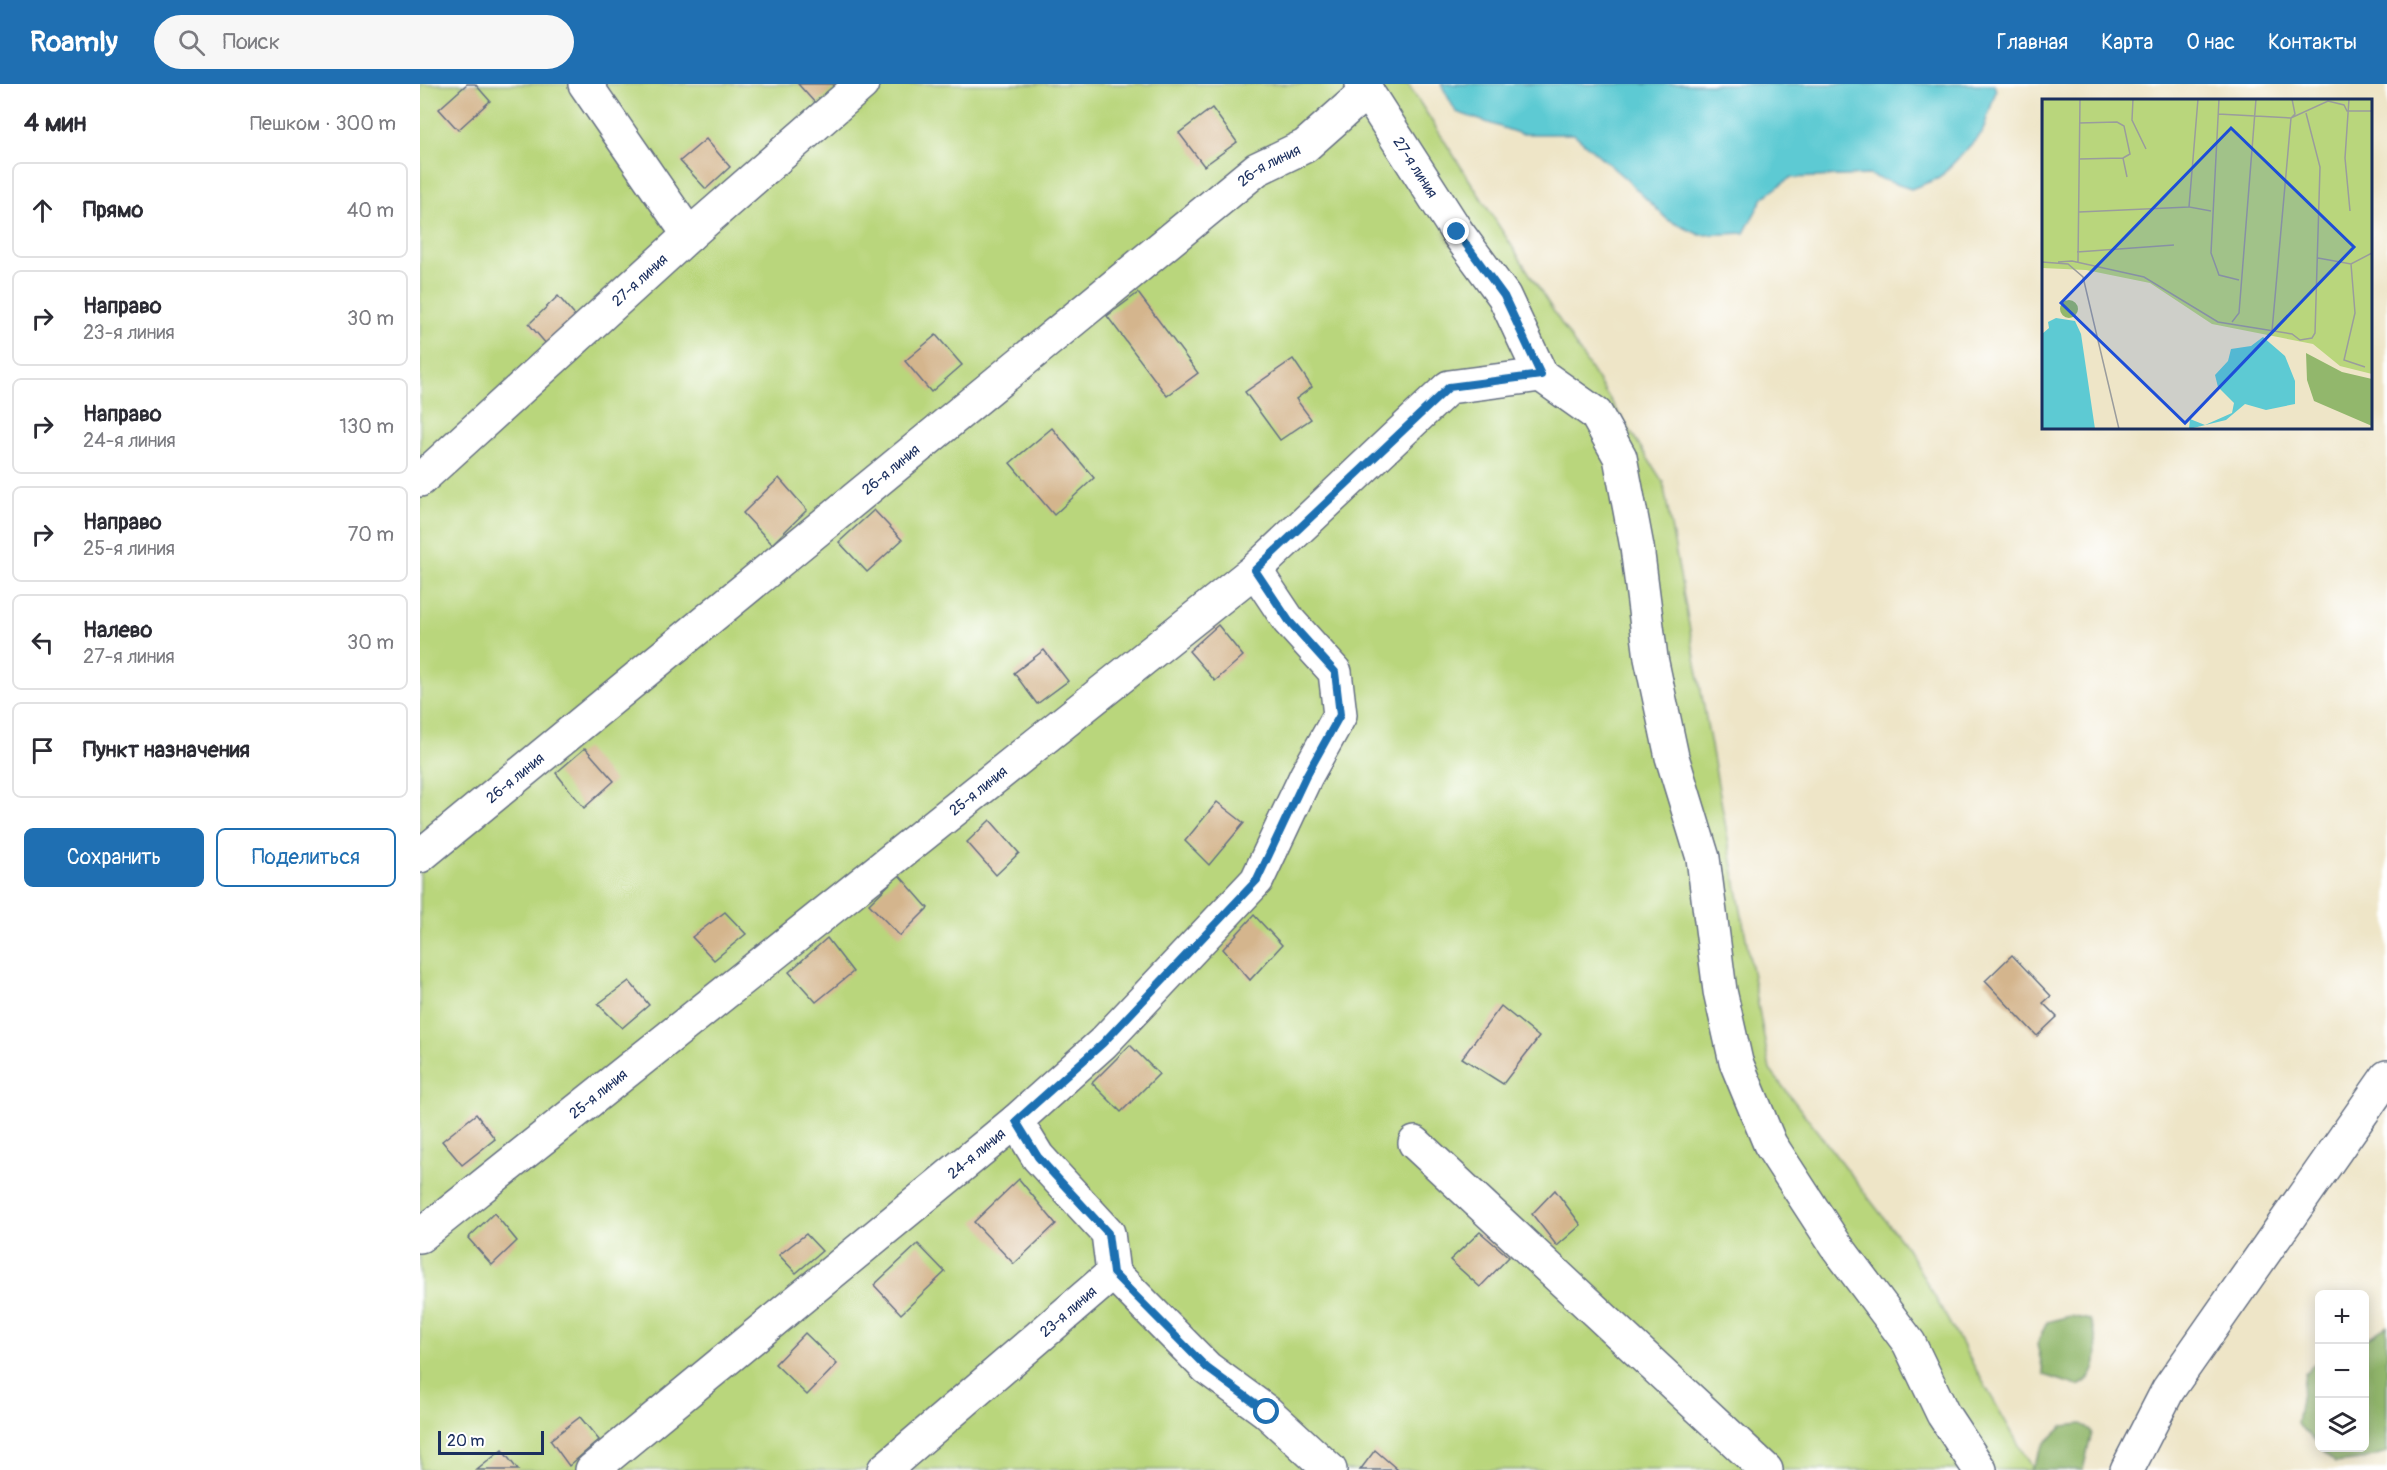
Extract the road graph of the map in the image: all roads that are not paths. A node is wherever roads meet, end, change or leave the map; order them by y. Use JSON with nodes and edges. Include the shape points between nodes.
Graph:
{"nodes":[{"id":1,"x":585,"y":84,"type":"edge"},
{"id":2,"x":862,"y":84,"type":"edge"},
{"id":3,"x":1364,"y":88,"type":"edge"},
{"id":4,"x":689,"y":235,"type":"junction"},
{"id":5,"x":1541,"y":375,"type":"junction"},
{"id":6,"x":420,"y":480,"type":"edge"},
{"id":7,"x":1255,"y":570,"type":"junction"},
{"id":8,"x":420,"y":856,"type":"edge"},
{"id":9,"x":2387,"y":1077,"type":"edge"},
{"id":10,"x":1016,"y":1121,"type":"junction"},
{"id":11,"x":1415,"y":1143,"type":"dead end"},
{"id":12,"x":420,"y":1236,"type":"edge"},
{"id":13,"x":1113,"y":1273,"type":"junction"},
{"id":14,"x":592,"y":1470,"type":"edge"},
{"id":15,"x":884,"y":1470,"type":"edge"},
{"id":16,"x":1330,"y":1470,"type":"edge"},
{"id":17,"x":1766,"y":1470,"type":"edge"},
{"id":18,"x":1980,"y":1470,"type":"edge"},
{"id":19,"x":2127,"y":1470,"type":"edge"}],
"edges":[{"from":1,"to":4,"type":"street"},
{"from":2,"to":4,"type":"street","name":"27-я линия"},
{"from":3,"to":5,"type":"street","name":"27-я линия","via":[[1457,232],[1504,296]]},
{"from":3,"to":8,"type":"street","name":"26-я линия","via":[[1305,146],[1257,169]]},
{"from":4,"to":6,"type":"street","name":"27-я линия"},
{"from":5,"to":7,"type":"street","name":"25-я линия","via":[[1449,387]]},
{"from":5,"to":18,"type":"street","via":[[1596,414],[1620,457],[1637,547],[1651,658],[1672,757],[1703,858],[1720,991],[1736,1062],[1770,1144],[1835,1244],[1909,1343],[1943,1414]]},
{"from":7,"to":10,"type":"street","name":"24-я линия","via":[[1289,621],[1335,672],[1340,715],[1257,880],[1103,1043]]},
{"from":7,"to":12,"type":"street","name":"25-я линия"},
{"from":9,"to":19,"type":"street","via":[[2168,1390]]},
{"from":10,"to":13,"type":"street","via":[[1038,1157],[1108,1233]]},
{"from":10,"to":14,"type":"street","name":"24-я линия"},
{"from":11,"to":17,"type":"street"},
{"from":13,"to":15,"type":"street","name":"23-я линия"},
{"from":13,"to":16,"type":"street","via":[[1207,1368],[1267,1412]]}]}
